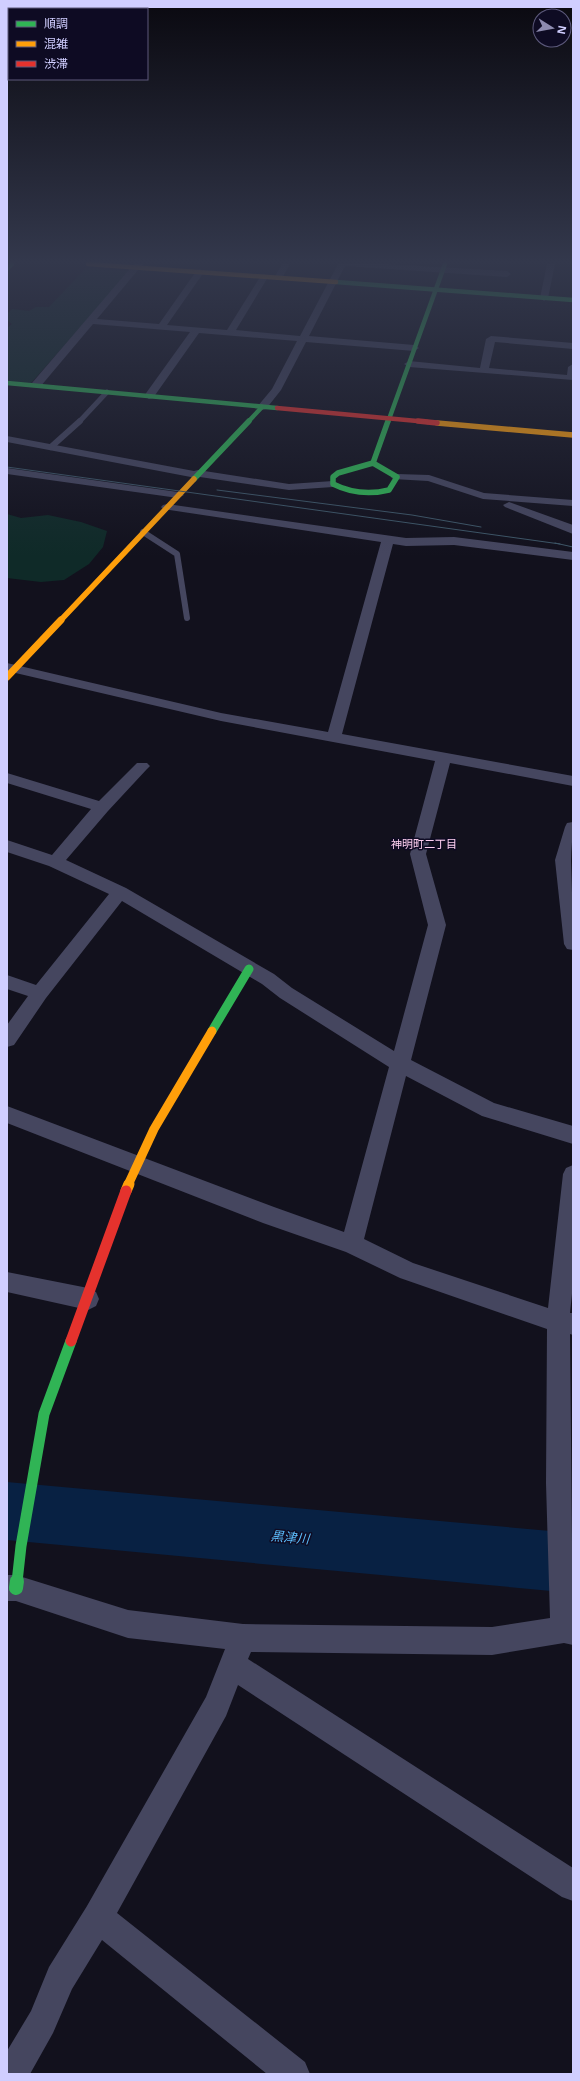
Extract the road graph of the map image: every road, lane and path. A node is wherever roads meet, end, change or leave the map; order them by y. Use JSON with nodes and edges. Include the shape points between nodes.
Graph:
{"nodes":[{"id":1,"x":57,"y":361,"type":"edge"},
{"id":2,"x":174,"y":361,"type":"edge"},
{"id":3,"x":291,"y":361,"type":"edge"},
{"id":4,"x":410,"y":361,"type":"edge"},
{"id":5,"x":486,"y":361,"type":"edge"},
{"id":6,"x":409,"y":364,"type":"junction"},
{"id":7,"x":573,"y":367,"type":"edge"},
{"id":8,"x":484,"y":371,"type":"junction"},
{"id":9,"x":572,"y":378,"type":"edge"},
{"id":10,"x":7,"y":383,"type":"edge"},
{"id":11,"x":36,"y":385,"type":"junction"},
{"id":12,"x":106,"y":392,"type":"junction"},
{"id":13,"x":149,"y":396,"type":"junction"},
{"id":14,"x":262,"y":407,"type":"junction"},
{"id":15,"x":390,"y":418,"type":"junction"},
{"id":16,"x":573,"y":435,"type":"edge"},
{"id":17,"x":7,"y":439,"type":"edge"},
{"id":18,"x":51,"y":447,"type":"junction"},
{"id":19,"x":373,"y":463,"type":"junction"},
{"id":20,"x":7,"y":471,"type":"edge"},
{"id":21,"x":197,"y":474,"type":"junction"},
{"id":22,"x":397,"y":477,"type":"junction"},
{"id":23,"x":333,"y":484,"type":"junction"},
{"id":24,"x":178,"y":495,"type":"junction"},
{"id":25,"x":483,"y":496,"type":"junction"},
{"id":26,"x":573,"y":503,"type":"edge"},
{"id":27,"x":167,"y":507,"type":"junction"},
{"id":28,"x":573,"y":530,"type":"edge"},
{"id":29,"x":143,"y":532,"type":"junction"},
{"id":30,"x":388,"y":539,"type":"junction"},
{"id":31,"x":573,"y":556,"type":"edge"},
{"id":32,"x":187,"y":618,"type":"dead end"},
{"id":33,"x":10,"y":670,"type":"edge"},
{"id":34,"x":334,"y":738,"type":"junction"},
{"id":35,"x":444,"y":757,"type":"junction"},
{"id":36,"x":142,"y":766,"type":"dead end"},
{"id":37,"x":7,"y":778,"type":"edge"},
{"id":38,"x":573,"y":781,"type":"edge"},
{"id":39,"x":102,"y":807,"type":"junction"},
{"id":40,"x":573,"y":827,"type":"edge"},
{"id":41,"x":7,"y":846,"type":"edge"},
{"id":42,"x":55,"y":862,"type":"junction"},
{"id":43,"x":120,"y":892,"type":"junction"},
{"id":44,"x":573,"y":944,"type":"edge"},
{"id":45,"x":249,"y":969,"type":"junction"},
{"id":46,"x":7,"y":982,"type":"edge"},
{"id":47,"x":40,"y":993,"type":"junction"},
{"id":48,"x":7,"y":1040,"type":"edge"},
{"id":49,"x":400,"y":1064,"type":"junction"},
{"id":50,"x":7,"y":1114,"type":"edge"},
{"id":51,"x":573,"y":1135,"type":"edge"},
{"id":52,"x":136,"y":1164,"type":"junction"},
{"id":53,"x":573,"y":1174,"type":"edge"},
{"id":54,"x":352,"y":1244,"type":"junction"},
{"id":55,"x":7,"y":1282,"type":"edge"},
{"id":56,"x":88,"y":1299,"type":"junction"},
{"id":57,"x":565,"y":1323,"type":"edge"},
{"id":58,"x":12,"y":1588,"type":"edge"},
{"id":59,"x":567,"y":1624,"type":"edge"},
{"id":60,"x":242,"y":1638,"type":"junction"},
{"id":61,"x":232,"y":1665,"type":"junction"},
{"id":62,"x":573,"y":1886,"type":"edge"},
{"id":63,"x":98,"y":1917,"type":"junction"},
{"id":64,"x":12,"y":2074,"type":"edge"},
{"id":65,"x":293,"y":2074,"type":"edge"}],
"edges":[{"from":1,"to":11,"type":"street"},
{"from":2,"to":13,"type":"street"},
{"from":3,"to":14,"type":"street","via":[[276,390]]},
{"from":4,"to":6,"type":"street"},
{"from":5,"to":8,"type":"street"},
{"from":6,"to":8,"type":"street"},
{"from":6,"to":15,"type":"street"},
{"from":7,"to":9,"type":"street"},
{"from":8,"to":9,"type":"street"},
{"from":10,"to":11,"type":"street"},
{"from":11,"to":12,"type":"street"},
{"from":12,"to":13,"type":"street"},
{"from":12,"to":18,"type":"lane","via":[[76,425]]},
{"from":13,"to":14,"type":"street"},
{"from":14,"to":15,"type":"street"},
{"from":14,"to":21,"type":"street"},
{"from":15,"to":16,"type":"street"},
{"from":15,"to":19,"type":"street"},
{"from":17,"to":18,"type":"street"},
{"from":18,"to":21,"type":"street"},
{"from":19,"to":22,"type":"street"},
{"from":19,"to":23,"type":"street","via":[[338,473],[333,477]]},
{"from":20,"to":24,"type":"street"},
{"from":21,"to":23,"type":"street","via":[[289,487]]},
{"from":21,"to":24,"type":"street"},
{"from":22,"to":23,"type":"street","via":[[395,484],[388,490],[377,492],[339,488]]},
{"from":22,"to":25,"type":"street","via":[[429,478]]},
{"from":24,"to":27,"type":"street"},
{"from":25,"to":26,"type":"street"},
{"from":25,"to":28,"type":"street"},
{"from":27,"to":29,"type":"street"},
{"from":27,"to":30,"type":"street"},
{"from":29,"to":32,"type":"lane","via":[[177,554]]},
{"from":29,"to":33,"type":"street"},
{"from":30,"to":31,"type":"street","via":[[421,543],[454,540]]},
{"from":30,"to":34,"type":"street"},
{"from":33,"to":34,"type":"street","via":[[221,717]]},
{"from":34,"to":35,"type":"street"},
{"from":35,"to":38,"type":"street"},
{"from":35,"to":49,"type":"street","via":[[418,854],[437,925]]},
{"from":36,"to":39,"type":"street"},
{"from":37,"to":39,"type":"street"},
{"from":39,"to":42,"type":"street"},
{"from":40,"to":44,"type":"street","via":[[563,860]]},
{"from":41,"to":42,"type":"street"},
{"from":42,"to":43,"type":"street"},
{"from":43,"to":45,"type":"street"},
{"from":43,"to":47,"type":"street"},
{"from":45,"to":49,"type":"street"},
{"from":45,"to":52,"type":"street","via":[[180,1083]]},
{"from":46,"to":47,"type":"street"},
{"from":47,"to":48,"type":"street"},
{"from":49,"to":51,"type":"street","via":[[489,1110]]},
{"from":49,"to":54,"type":"street"},
{"from":50,"to":52,"type":"street"},
{"from":52,"to":54,"type":"street"},
{"from":52,"to":56,"type":"street"},
{"from":53,"to":57,"type":"street"},
{"from":54,"to":57,"type":"street","via":[[408,1271]]},
{"from":55,"to":56,"type":"street"},
{"from":56,"to":58,"type":"street","via":[[44,1414]]},
{"from":57,"to":59,"type":"street","via":[[559,1483]]},
{"from":58,"to":60,"type":"street","via":[[128,1624]]},
{"from":59,"to":60,"type":"street","via":[[492,1641]]},
{"from":60,"to":61,"type":"street"},
{"from":61,"to":62,"type":"street"},
{"from":61,"to":63,"type":"street","via":[[216,1706]]},
{"from":63,"to":64,"type":"street","via":[[60,1978],[42,2022]]},
{"from":63,"to":65,"type":"street"}]}
